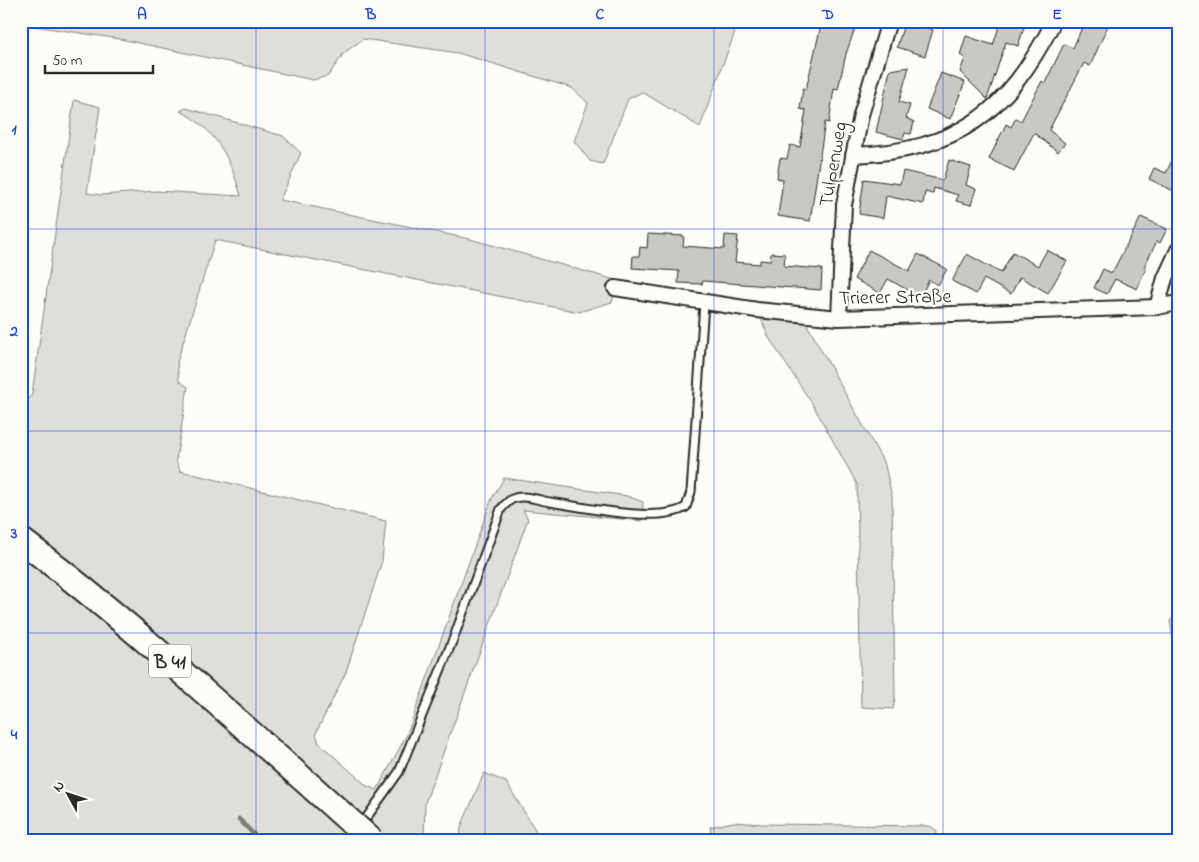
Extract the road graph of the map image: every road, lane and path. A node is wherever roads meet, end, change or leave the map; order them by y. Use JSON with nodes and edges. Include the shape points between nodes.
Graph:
{"nodes":[{"id":1,"x":889,"y":21,"type":"edge"},
{"id":2,"x":1054,"y":21,"type":"edge"},
{"id":3,"x":853,"y":155,"type":"junction"},
{"id":4,"x":1178,"y":250,"type":"edge"},
{"id":5,"x":615,"y":288,"type":"dead end"},
{"id":6,"x":704,"y":303,"type":"junction"},
{"id":7,"x":1178,"y":303,"type":"edge"},
{"id":8,"x":1157,"y":307,"type":"junction"},
{"id":9,"x":839,"y":318,"type":"junction"},
{"id":10,"x":21,"y":540,"type":"edge"},
{"id":11,"x":350,"y":841,"type":"edge"},
{"id":12,"x":372,"y":841,"type":"edge"}],
"edges":[{"from":1,"to":3,"type":"street","name":"Tulpenweg","via":[[861,115]]},
{"from":2,"to":3,"type":"street","via":[[1016,85],[972,124],[909,149]]},
{"from":3,"to":9,"type":"street","name":"Tulpenweg","via":[[844,205]]},
{"from":4,"to":8,"type":"street","via":[[1165,278]]},
{"from":5,"to":6,"type":"street","name":"Trierer Straße"},
{"from":6,"to":9,"type":"street","name":"Trierer Straße"},
{"from":6,"to":11,"type":"lane","via":[[691,492],[686,507],[678,512],[649,515],[522,497],[511,499],[500,509],[454,637],[399,772]]},
{"from":7,"to":8,"type":"street","name":"Trierer Straße"},
{"from":8,"to":9,"type":"street","name":"Trierer Straße"},
{"from":10,"to":12,"type":"highway","number":"B 41","bridge":true,"via":[[66,573],[176,667]]}]}
